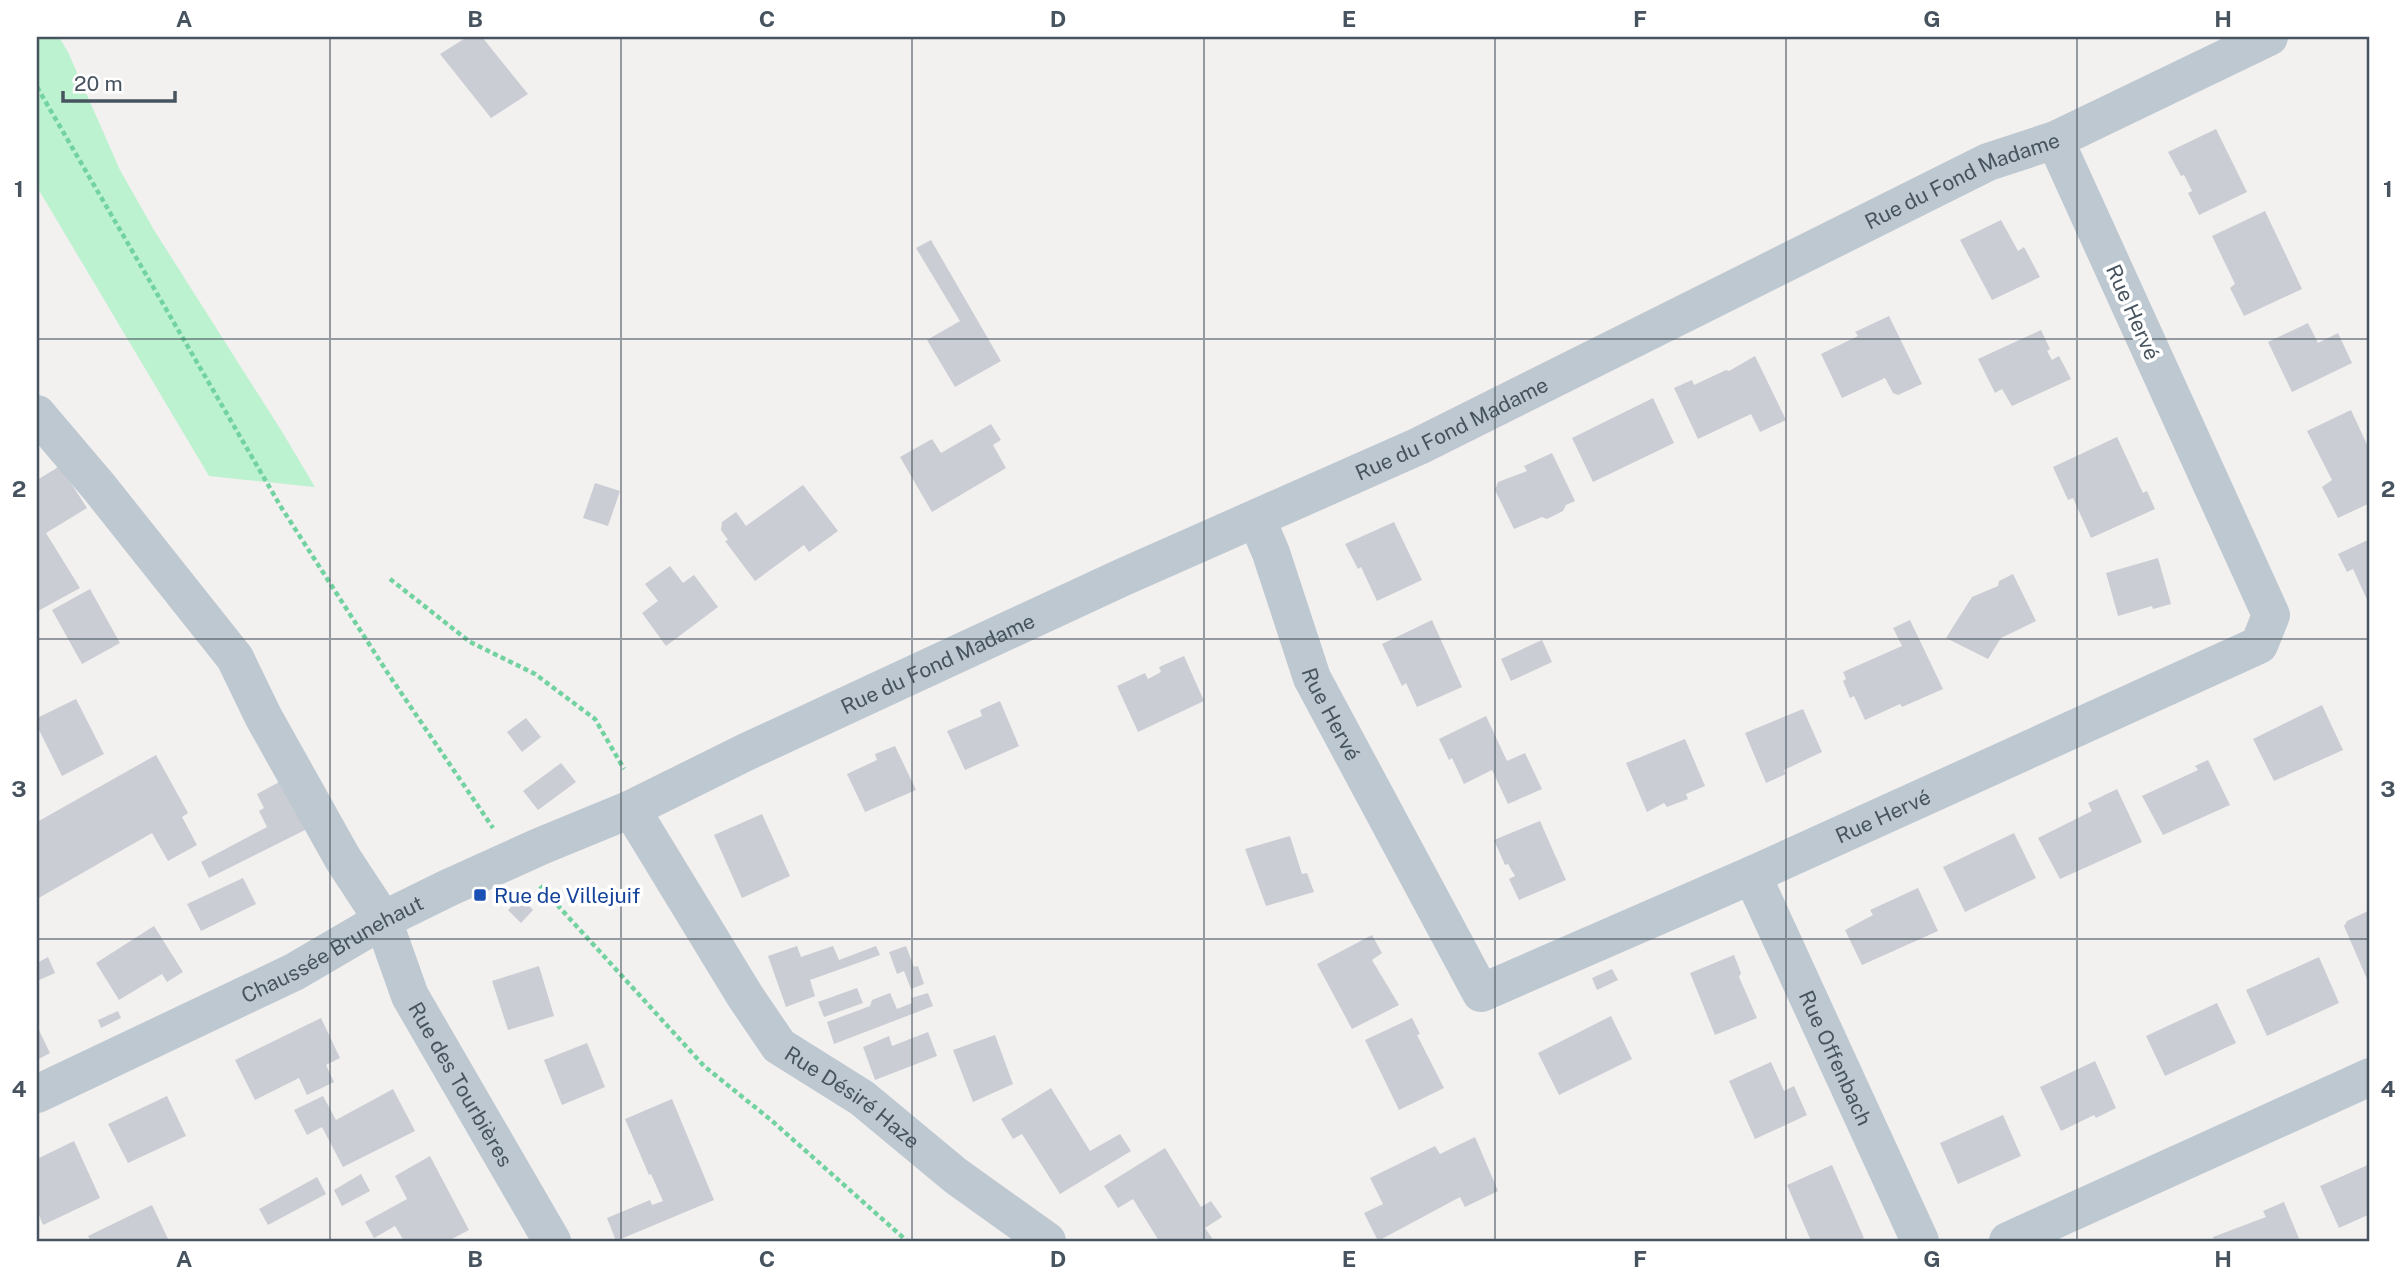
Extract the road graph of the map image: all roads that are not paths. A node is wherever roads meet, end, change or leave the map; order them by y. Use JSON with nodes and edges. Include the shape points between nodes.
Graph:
{"nodes":[{"id":1,"x":2269,"y":37,"type":"edge"},
{"id":2,"x":2055,"y":141,"type":"junction"},
{"id":3,"x":37,"y":414,"type":"edge"},
{"id":4,"x":1257,"y":520,"type":"junction"},
{"id":5,"x":631,"y":809,"type":"junction"},
{"id":6,"x":1752,"y":875,"type":"junction"},
{"id":7,"x":383,"y":920,"type":"junction"},
{"id":8,"x":2370,"y":1076,"type":"edge"},
{"id":9,"x":37,"y":1094,"type":"edge"},
{"id":10,"x":552,"y":1241,"type":"edge"},
{"id":11,"x":1047,"y":1241,"type":"edge"},
{"id":12,"x":1920,"y":1241,"type":"edge"},
{"id":13,"x":2008,"y":1241,"type":"edge"}],
"edges":[{"from":1,"to":2,"type":"street","name":"Rue du Fond Madame"},
{"from":2,"to":4,"type":"street","name":"Rue du Fond Madame","via":[[1988,162],[1419,446]]},
{"from":2,"to":6,"type":"street","name":"Rue Hervé","via":[[2271,615],[2259,645]]},
{"from":3,"to":7,"type":"street","via":[[236,658],[343,859]]},
{"from":4,"to":5,"type":"street","name":"Rue du Fond Madame","via":[[1108,584]]},
{"from":4,"to":6,"type":"street","name":"Rue Hervé","via":[[1312,678],[1481,993]]},
{"from":5,"to":7,"type":"street","name":"Chaussée Brunehaut"},
{"from":5,"to":11,"type":"street","name":"Rue Désiré Haze","via":[[779,1046],[862,1098],[956,1176]]},
{"from":6,"to":12,"type":"street","name":"Rue Offenbach"},
{"from":7,"to":9,"type":"street","name":"Chaussée Brunehaut","via":[[294,972]]},
{"from":7,"to":10,"type":"street","name":"Rue des Tourbières","via":[[410,996]]},
{"from":8,"to":13,"type":"street"}]}
